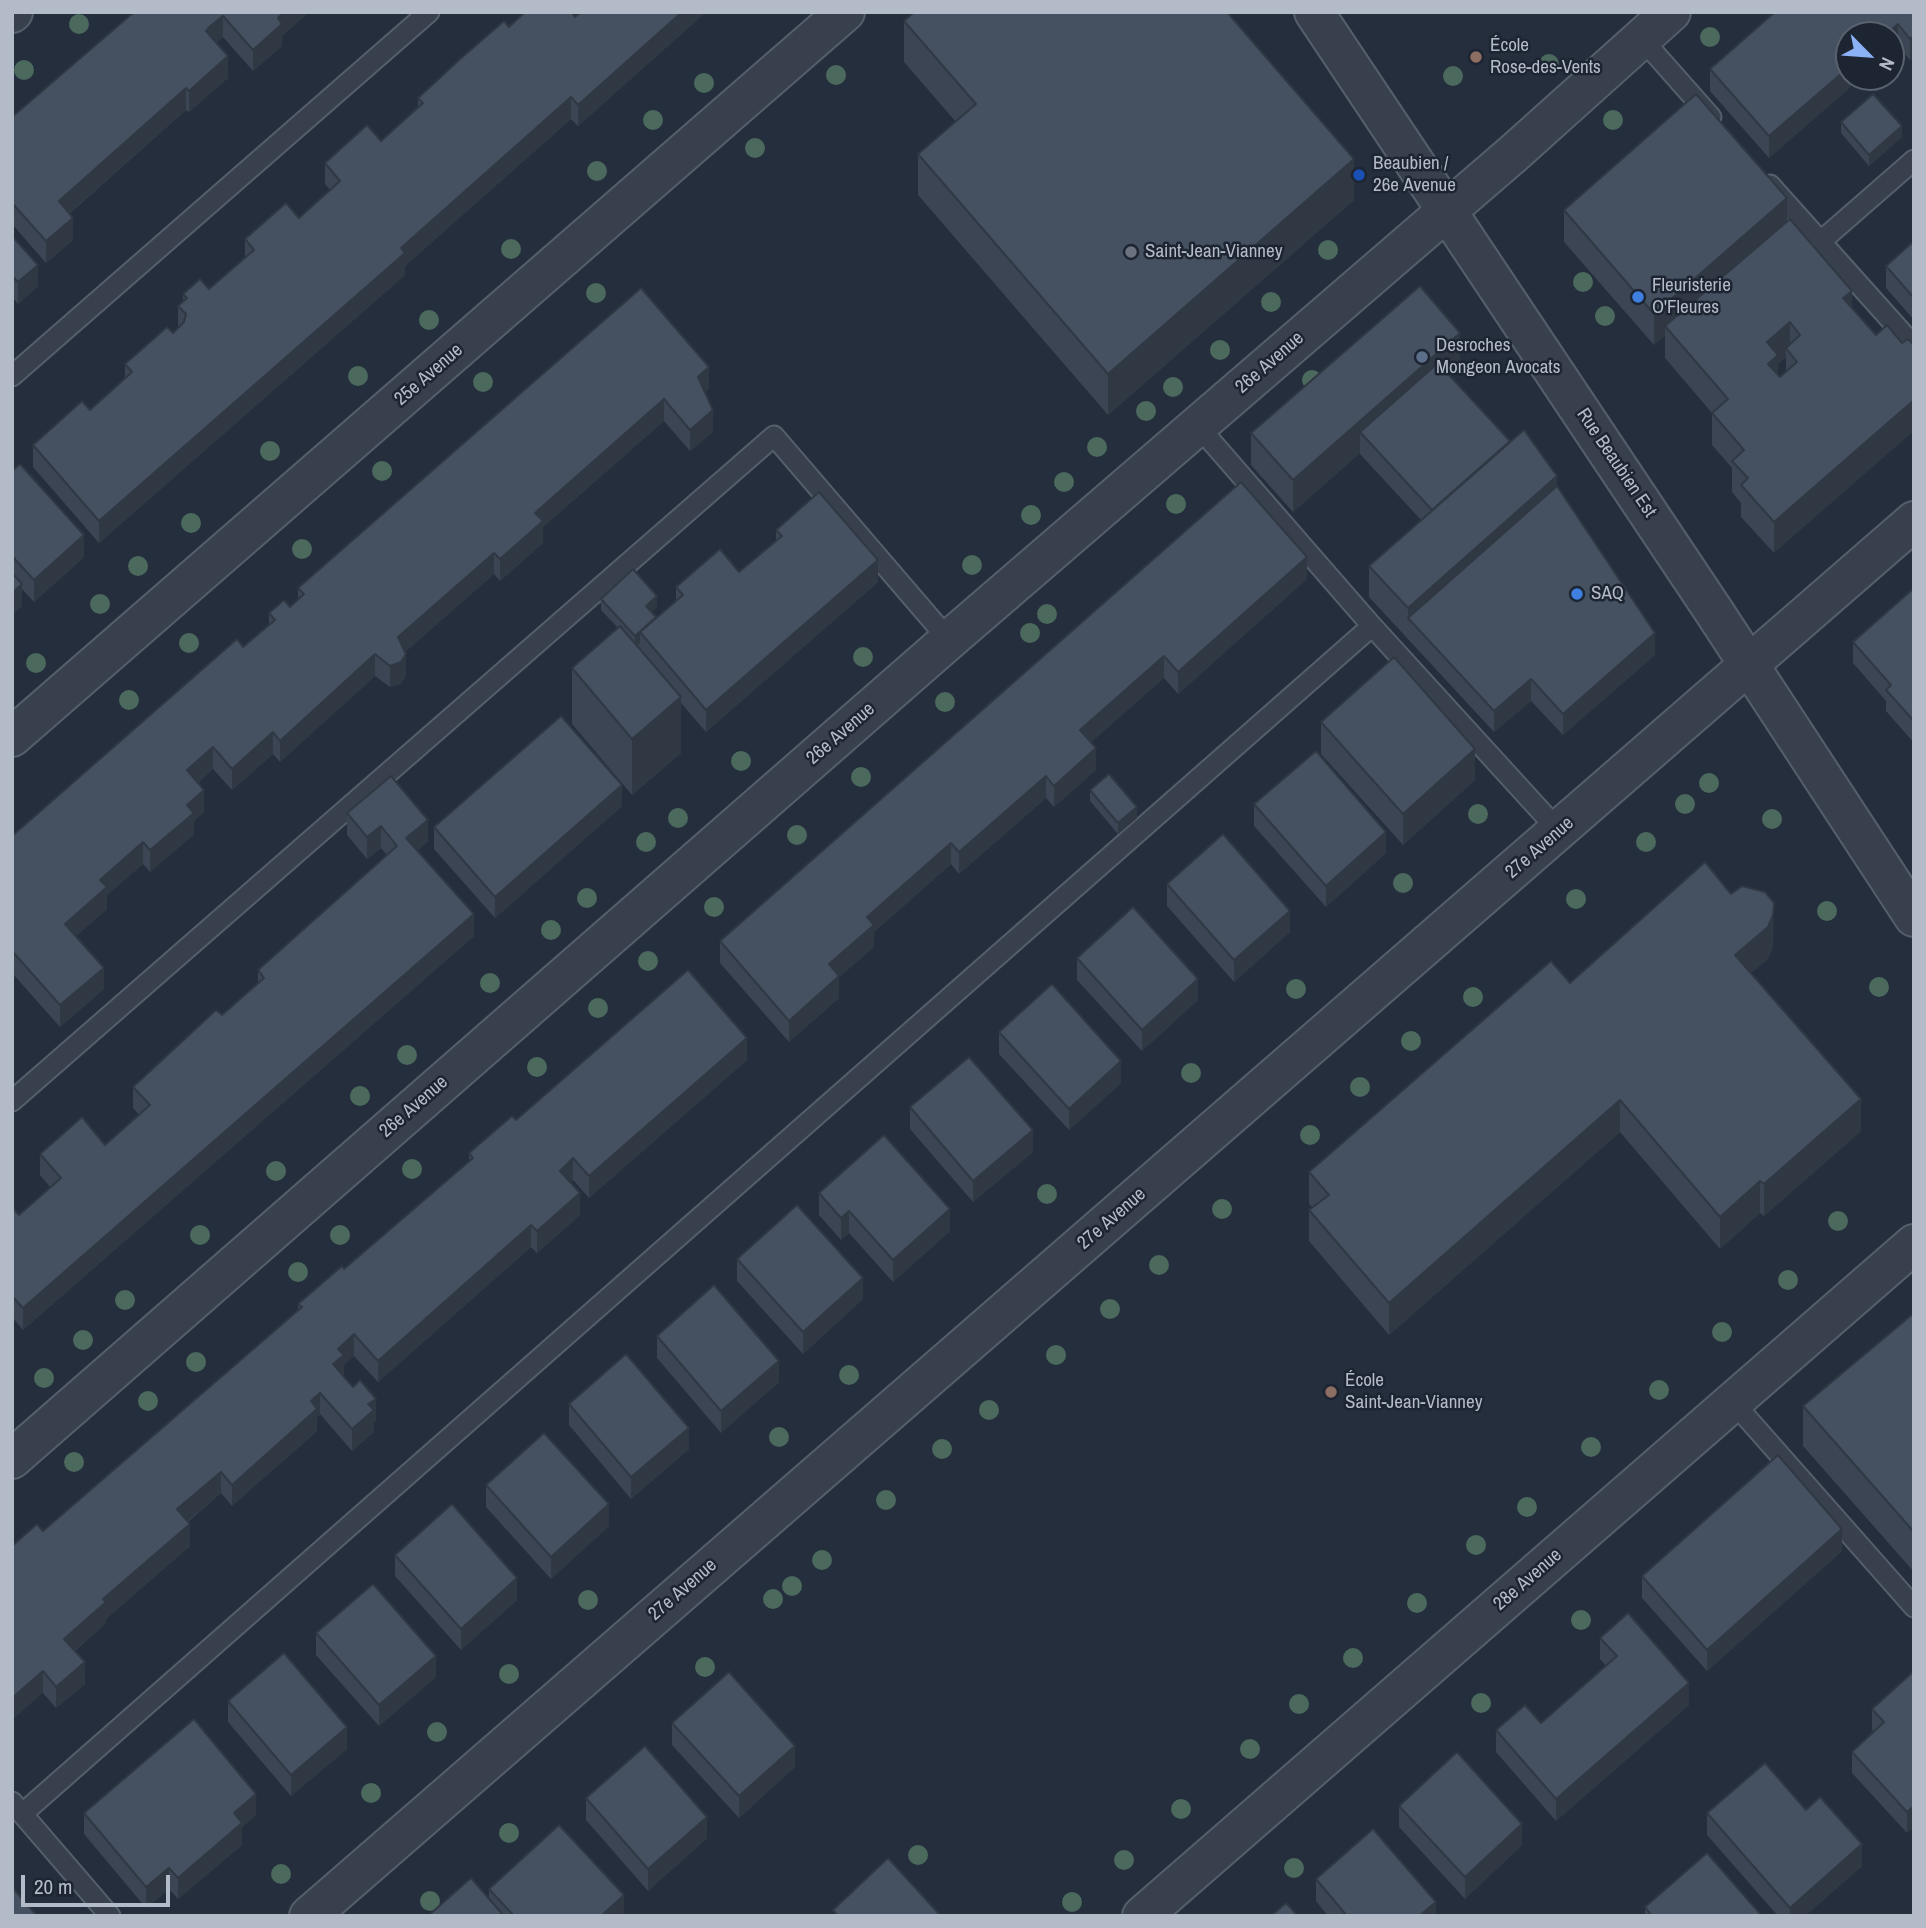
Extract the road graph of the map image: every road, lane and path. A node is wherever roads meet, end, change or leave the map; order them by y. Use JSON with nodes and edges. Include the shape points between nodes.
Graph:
{"nodes":[{"id":1,"x":429,"y":12,"type":"edge"},
{"id":2,"x":845,"y":12,"type":"edge"},
{"id":3,"x":1314,"y":12,"type":"edge"},
{"id":4,"x":1671,"y":12,"type":"edge"},
{"id":5,"x":1642,"y":39,"type":"junction"},
{"id":6,"x":1723,"y":131,"type":"edge"},
{"id":7,"x":1914,"y":160,"type":"edge"},
{"id":8,"x":1758,"y":172,"type":"edge"},
{"id":9,"x":1447,"y":209,"type":"junction"},
{"id":10,"x":1820,"y":242,"type":"junction"},
{"id":11,"x":1914,"y":346,"type":"edge"},
{"id":12,"x":12,"y":376,"type":"edge"},
{"id":13,"x":1198,"y":426,"type":"junction"},
{"id":14,"x":1914,"y":521,"type":"edge"},
{"id":15,"x":1372,"y":626,"type":"junction"},
{"id":16,"x":948,"y":640,"type":"junction"},
{"id":17,"x":1748,"y":666,"type":"junction"},
{"id":18,"x":12,"y":737,"type":"edge"},
{"id":19,"x":1559,"y":831,"type":"junction"},
{"id":20,"x":1914,"y":917,"type":"edge"},
{"id":21,"x":12,"y":1101,"type":"edge"},
{"id":22,"x":1914,"y":1244,"type":"edge"},
{"id":23,"x":1733,"y":1402,"type":"junction"},
{"id":24,"x":12,"y":1459,"type":"edge"},
{"id":25,"x":1914,"y":1607,"type":"edge"},
{"id":26,"x":17,"y":1808,"type":"edge"},
{"id":27,"x":110,"y":1916,"type":"edge"},
{"id":28,"x":309,"y":1916,"type":"edge"},
{"id":29,"x":1142,"y":1916,"type":"edge"}],
"edges":[{"from":1,"to":12,"type":"lane"},
{"from":2,"to":18,"type":"street","name":"25e Avenue"},
{"from":3,"to":9,"type":"street","name":"Rue Beaubien Est"},
{"from":4,"to":5,"type":"street","name":"26e Avenue"},
{"from":5,"to":6,"type":"lane"},
{"from":5,"to":9,"type":"street","name":"26e Avenue"},
{"from":7,"to":10,"type":"lane"},
{"from":8,"to":10,"type":"lane"},
{"from":9,"to":13,"type":"street","name":"26e Avenue"},
{"from":9,"to":17,"type":"street","name":"Rue Beaubien Est"},
{"from":10,"to":11,"type":"lane"},
{"from":13,"to":15,"type":"lane"},
{"from":13,"to":16,"type":"street","name":"26e Avenue"},
{"from":14,"to":17,"type":"street","name":"27e Avenue"},
{"from":15,"to":19,"type":"lane"},
{"from":15,"to":26,"type":"lane"},
{"from":16,"to":21,"type":"lane","via":[[774,436]]},
{"from":16,"to":24,"type":"street","name":"26e Avenue"},
{"from":17,"to":19,"type":"street","name":"27e Avenue"},
{"from":17,"to":20,"type":"street","name":"Rue Beaubien Est"},
{"from":19,"to":28,"type":"street","name":"27e Avenue"},
{"from":22,"to":23,"type":"street","name":"28e Avenue"},
{"from":23,"to":25,"type":"lane"},
{"from":23,"to":29,"type":"street","name":"28e Avenue"},
{"from":26,"to":27,"type":"lane"}]}
